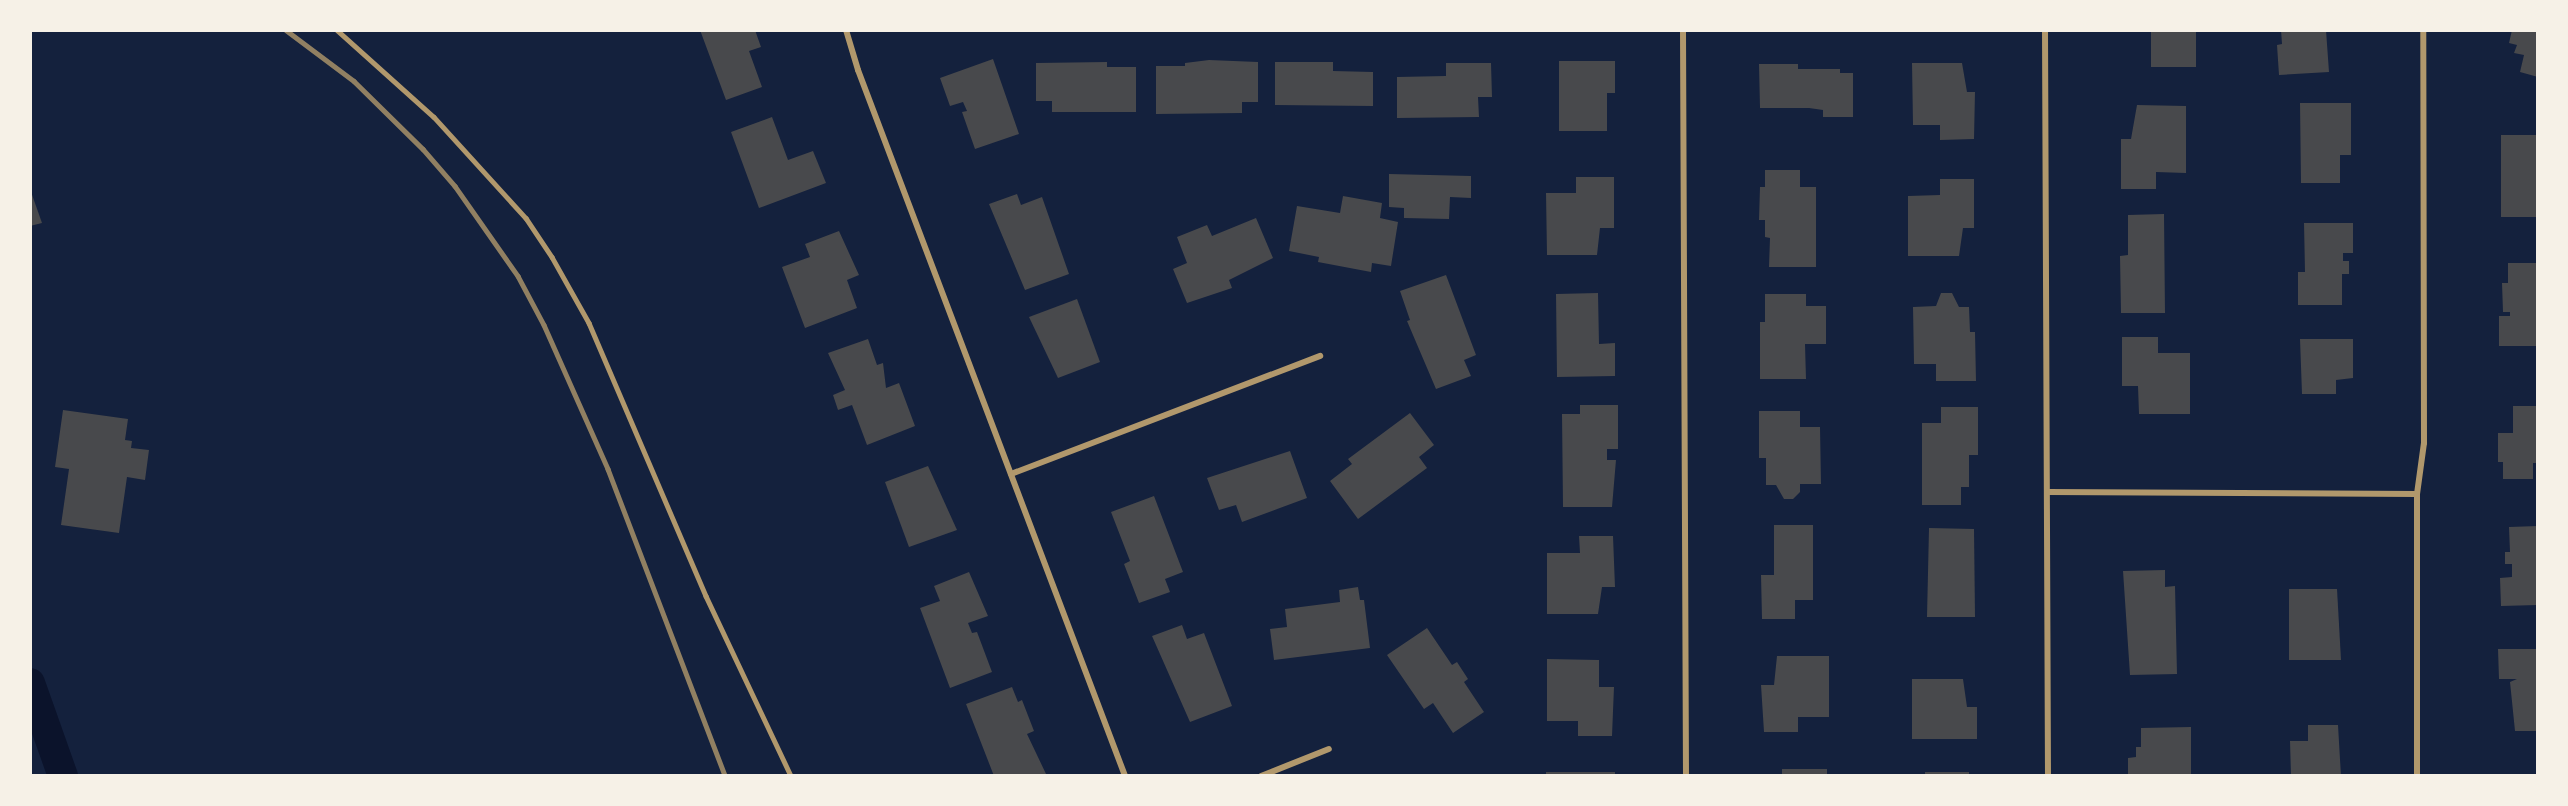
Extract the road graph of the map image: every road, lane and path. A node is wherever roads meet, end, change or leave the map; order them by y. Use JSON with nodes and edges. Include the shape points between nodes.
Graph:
{"nodes":[{"id":1,"x":337,"y":30,"type":"edge"},
{"id":2,"x":846,"y":30,"type":"edge"},
{"id":3,"x":1683,"y":30,"type":"edge"},
{"id":4,"x":2045,"y":30,"type":"edge"},
{"id":5,"x":2423,"y":30,"type":"edge"},
{"id":6,"x":1320,"y":356,"type":"dead end"},
{"id":7,"x":1011,"y":474,"type":"junction"},
{"id":8,"x":2048,"y":492,"type":"junction"},
{"id":9,"x":2417,"y":494,"type":"junction"},
{"id":10,"x":1329,"y":749,"type":"dead end"},
{"id":11,"x":791,"y":776,"type":"edge"},
{"id":12,"x":1125,"y":776,"type":"edge"},
{"id":13,"x":1261,"y":776,"type":"edge"},
{"id":14,"x":1686,"y":776,"type":"edge"},
{"id":15,"x":2048,"y":776,"type":"edge"},
{"id":16,"x":2417,"y":776,"type":"edge"}],
"edges":[{"from":1,"to":11,"type":"lane","via":[[434,117],[526,218],[552,257],[589,323],[706,596]]},
{"from":2,"to":7,"type":"street"},
{"from":3,"to":14,"type":"street"},
{"from":4,"to":8,"type":"street"},
{"from":5,"to":9,"type":"street","via":[[2424,443]]},
{"from":6,"to":7,"type":"street"},
{"from":7,"to":12,"type":"street"},
{"from":8,"to":9,"type":"street"},
{"from":8,"to":15,"type":"street"},
{"from":9,"to":16,"type":"street"},
{"from":10,"to":13,"type":"street"}]}
